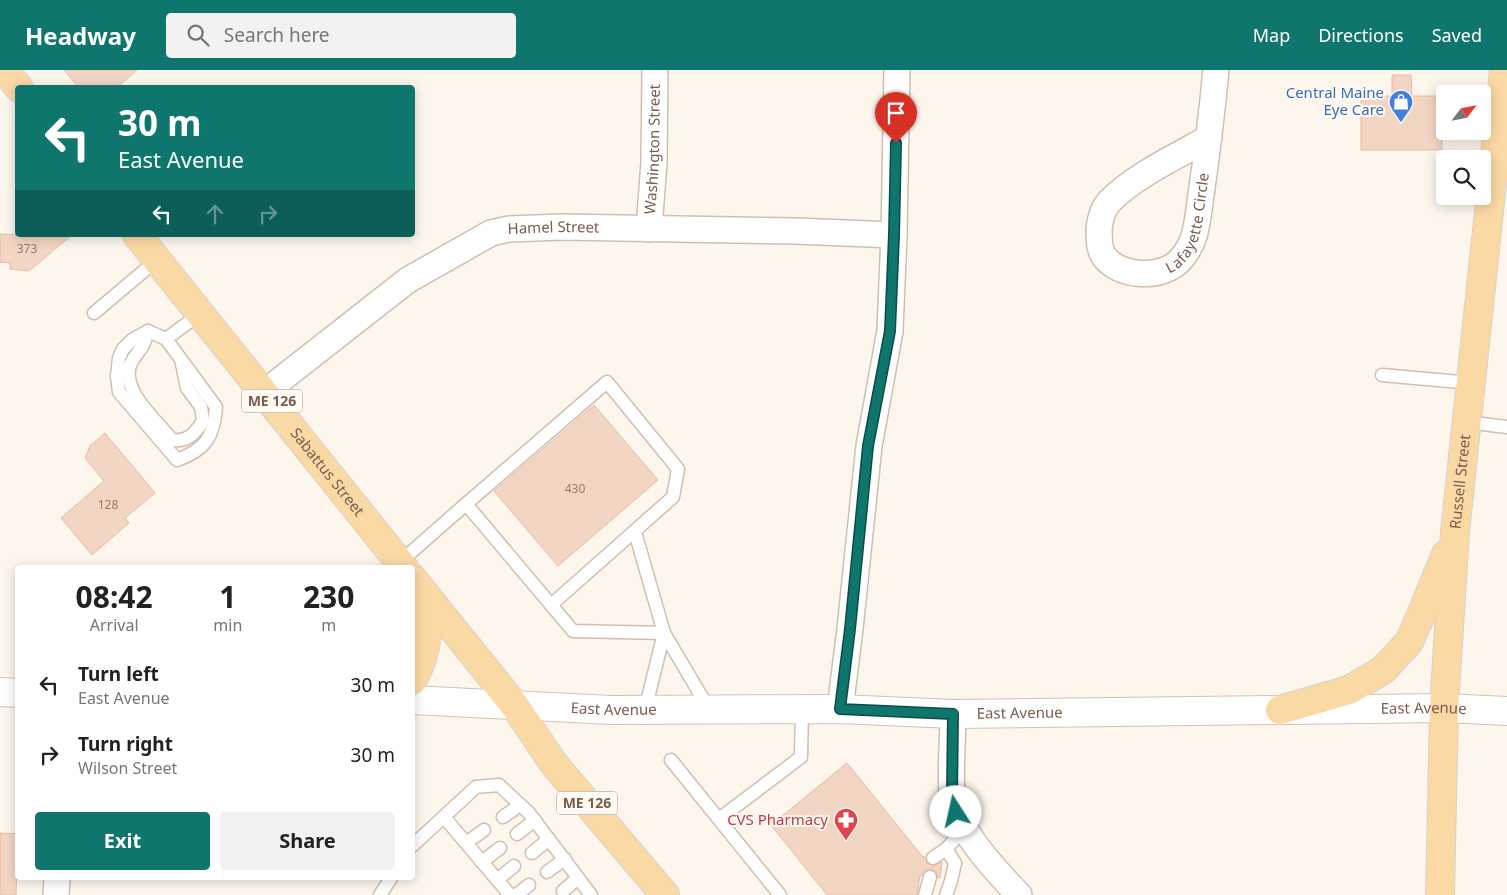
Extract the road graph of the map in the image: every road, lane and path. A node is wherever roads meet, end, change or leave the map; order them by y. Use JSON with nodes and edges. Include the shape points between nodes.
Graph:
{"nodes":[{"id":1,"x":5,"y":70,"type":"edge"},
{"id":2,"x":655,"y":70,"type":"edge"},
{"id":3,"x":897,"y":70,"type":"edge"},
{"id":4,"x":1216,"y":70,"type":"edge"},
{"id":5,"x":1504,"y":70,"type":"edge"},
{"id":6,"x":16,"y":85,"type":"edge"},
{"id":7,"x":1209,"y":138,"type":"junction"},
{"id":8,"x":649,"y":229,"type":"junction"},
{"id":9,"x":894,"y":235,"type":"junction"},
{"id":10,"x":139,"y":237,"type":"edge"},
{"id":11,"x":157,"y":260,"type":"junction"},
{"id":12,"x":94,"y":313,"type":"dead end"},
{"id":13,"x":201,"y":313,"type":"junction"},
{"id":14,"x":148,"y":331,"type":"junction"},
{"id":15,"x":166,"y":339,"type":"junction"},
{"id":16,"x":181,"y":359,"type":"junction"},
{"id":17,"x":1382,"y":375,"type":"dead end"},
{"id":18,"x":1471,"y":383,"type":"junction"},
{"id":19,"x":265,"y":392,"type":"junction"},
{"id":20,"x":1467,"y":422,"type":"junction"},
{"id":21,"x":1507,"y":427,"type":"edge"},
{"id":22,"x":466,"y":504,"type":"junction"},
{"id":23,"x":635,"y":532,"type":"junction"},
{"id":24,"x":1456,"y":532,"type":"junction"},
{"id":25,"x":401,"y":565,"type":"edge"},
{"id":26,"x":414,"y":565,"type":"edge"},
{"id":27,"x":415,"y":583,"type":"edge"},
{"id":28,"x":415,"y":592,"type":"edge"},
{"id":29,"x":551,"y":605,"type":"junction"},
{"id":30,"x":664,"y":633,"type":"junction"},
{"id":31,"x":415,"y":675,"type":"edge"},
{"id":32,"x":0,"y":692,"type":"edge"},
{"id":33,"x":15,"y":693,"type":"edge"},
{"id":34,"x":415,"y":700,"type":"edge"},
{"id":35,"x":515,"y":706,"type":"junction"},
{"id":36,"x":1444,"y":708,"type":"junction"},
{"id":37,"x":802,"y":709,"type":"junction"},
{"id":38,"x":840,"y":709,"type":"junction"},
{"id":39,"x":645,"y":710,"type":"junction"},
{"id":40,"x":708,"y":710,"type":"junction"},
{"id":41,"x":1280,"y":710,"type":"junction"},
{"id":42,"x":1507,"y":711,"type":"edge"},
{"id":43,"x":953,"y":714,"type":"junction"},
{"id":44,"x":671,"y":760,"type":"dead end"},
{"id":45,"x":520,"y":805,"type":"junction"},
{"id":46,"x":444,"y":817,"type":"junction"},
{"id":47,"x":503,"y":817,"type":"dead end"},
{"id":48,"x":535,"y":820,"type":"junction"},
{"id":49,"x":719,"y":820,"type":"junction"},
{"id":50,"x":965,"y":828,"type":"junction"},
{"id":51,"x":484,"y":830,"type":"dead end"},
{"id":52,"x":518,"y":834,"type":"dead end"},
{"id":53,"x":550,"y":840,"type":"junction"},
{"id":54,"x":415,"y":843,"type":"edge"},
{"id":55,"x":466,"y":843,"type":"junction"},
{"id":56,"x":500,"y":848,"type":"dead end"},
{"id":57,"x":946,"y":849,"type":"junction"},
{"id":58,"x":532,"y":853,"type":"dead end"},
{"id":59,"x":933,"y":858,"type":"dead end"},
{"id":60,"x":564,"y":859,"type":"junction"},
{"id":61,"x":482,"y":862,"type":"junction"},
{"id":62,"x":514,"y":866,"type":"dead end"},
{"id":63,"x":547,"y":872,"type":"dead end"},
{"id":64,"x":930,"y":877,"type":"dead end"},
{"id":65,"x":578,"y":878,"type":"junction"},
{"id":66,"x":57,"y":880,"type":"edge"},
{"id":67,"x":390,"y":880,"type":"edge"},
{"id":68,"x":497,"y":880,"type":"junction"},
{"id":69,"x":530,"y":885,"type":"dead end"},
{"id":70,"x":563,"y":891,"type":"dead end"},
{"id":71,"x":56,"y":895,"type":"edge"},
{"id":72,"x":380,"y":895,"type":"edge"},
{"id":73,"x":510,"y":895,"type":"edge"},
{"id":74,"x":516,"y":895,"type":"edge"},
{"id":75,"x":591,"y":895,"type":"edge"},
{"id":76,"x":665,"y":895,"type":"edge"},
{"id":77,"x":780,"y":895,"type":"edge"},
{"id":78,"x":925,"y":895,"type":"edge"},
{"id":79,"x":946,"y":895,"type":"edge"},
{"id":80,"x":1019,"y":895,"type":"edge"},
{"id":81,"x":1440,"y":895,"type":"edge"}],
"edges":[{"from":1,"to":6,"type":"main road"},
{"from":2,"to":8,"type":"street","name":"Washington Street"},
{"from":3,"to":9,"type":"street"},
{"from":4,"to":7,"type":"street","name":"Lafayette Circle"},
{"from":5,"to":18,"type":"main road","name":"Russell Street"},
{"from":7,"to":7,"type":"street","name":"Lafayette Circle","via":[[1134,181],[1110,201],[1102,212],[1099,238],[1102,254],[1108,261],[1130,272],[1154,274],[1174,266],[1181,259],[1194,237]]},
{"from":8,"to":9,"type":"street","name":"Hamel Street"},
{"from":8,"to":19,"type":"street","name":"Hamel Street","via":[[536,228],[491,233],[408,280]]},
{"from":9,"to":38,"type":"street","via":[[890,331],[868,446]]},
{"from":10,"to":11,"type":"main road","name":"Sabattus Street","number":"ME 126"},
{"from":11,"to":12,"type":"lane"},
{"from":11,"to":13,"type":"main road","name":"Sabattus Street","number":"ME 126"},
{"from":13,"to":15,"type":"lane"},
{"from":13,"to":19,"type":"main road","name":"Sabattus Street","number":"ME 126"},
{"from":14,"to":15,"type":"lane"},
{"from":14,"to":16,"type":"lane","via":[[132,360],[129,382],[133,393],[172,440],[180,441],[189,438],[203,422],[201,407],[188,388]]},
{"from":14,"to":16,"type":"lane","via":[[123,349],[117,376],[120,392],[177,460],[192,455],[209,438],[216,407]]},
{"from":15,"to":16,"type":"lane"},
{"from":17,"to":18,"type":"lane"},
{"from":18,"to":20,"type":"main road","name":"Russell Street"},
{"from":19,"to":25,"type":"main road","name":"Sabattus Street","number":"ME 126"},
{"from":20,"to":21,"type":"lane"},
{"from":20,"to":24,"type":"main road","name":"Russell Street"},
{"from":22,"to":23,"type":"lane","via":[[607,382],[678,468],[674,497]]},
{"from":22,"to":26,"type":"lane"},
{"from":22,"to":29,"type":"lane"},
{"from":23,"to":29,"type":"lane"},
{"from":23,"to":30,"type":"lane"},
{"from":24,"to":36,"type":"main road","name":"Russell Street"},
{"from":24,"to":41,"type":"main road","via":[[1408,642],[1382,670],[1349,690]]},
{"from":27,"to":35,"type":"main road","name":"Sabattus Street","number":"ME 126"},
{"from":28,"to":31,"type":"main road","via":[[427,632],[424,656]]},
{"from":29,"to":30,"type":"lane","via":[[573,631]]},
{"from":30,"to":39,"type":"lane"},
{"from":30,"to":40,"type":"lane"},
{"from":32,"to":33,"type":"main road"},
{"from":34,"to":35,"type":"main road","name":"East Avenue"},
{"from":35,"to":39,"type":"main road","name":"East Avenue"},
{"from":35,"to":76,"type":"main road","name":"Sabattus Street","number":"ME 126","via":[[554,764]]},
{"from":36,"to":41,"type":"main road","name":"East Avenue"},
{"from":36,"to":42,"type":"main road","name":"East Avenue"},
{"from":36,"to":81,"type":"main road","name":"Russell Street"},
{"from":37,"to":38,"type":"main road","name":"East Avenue"},
{"from":37,"to":40,"type":"main road","name":"East Avenue"},
{"from":37,"to":49,"type":"lane","via":[[801,757]]},
{"from":38,"to":43,"type":"main road","name":"East Avenue"},
{"from":39,"to":40,"type":"main road","name":"East Avenue"},
{"from":41,"to":43,"type":"main road","name":"East Avenue"},
{"from":43,"to":50,"type":"street","via":[[952,794],[956,812]]},
{"from":44,"to":49,"type":"lane"},
{"from":45,"to":46,"type":"lane","via":[[499,785],[476,787]]},
{"from":45,"to":47,"type":"lane"},
{"from":45,"to":48,"type":"lane"},
{"from":46,"to":54,"type":"lane"},
{"from":46,"to":55,"type":"lane"},
{"from":48,"to":52,"type":"lane"},
{"from":48,"to":53,"type":"lane"},
{"from":49,"to":77,"type":"lane"},
{"from":50,"to":57,"type":"lane"},
{"from":50,"to":80,"type":"street"},
{"from":51,"to":55,"type":"lane"},
{"from":53,"to":58,"type":"lane"},
{"from":53,"to":60,"type":"lane"},
{"from":55,"to":61,"type":"lane"},
{"from":56,"to":61,"type":"lane"},
{"from":57,"to":59,"type":"lane"},
{"from":57,"to":79,"type":"lane","via":[[955,863]]},
{"from":60,"to":63,"type":"lane"},
{"from":60,"to":65,"type":"lane"},
{"from":61,"to":68,"type":"lane"},
{"from":62,"to":68,"type":"lane"},
{"from":64,"to":78,"type":"lane"},
{"from":65,"to":70,"type":"lane"},
{"from":65,"to":75,"type":"lane"},
{"from":66,"to":71,"type":"street"},
{"from":67,"to":72,"type":"lane"},
{"from":68,"to":73,"type":"lane"},
{"from":69,"to":74,"type":"lane"}]}
